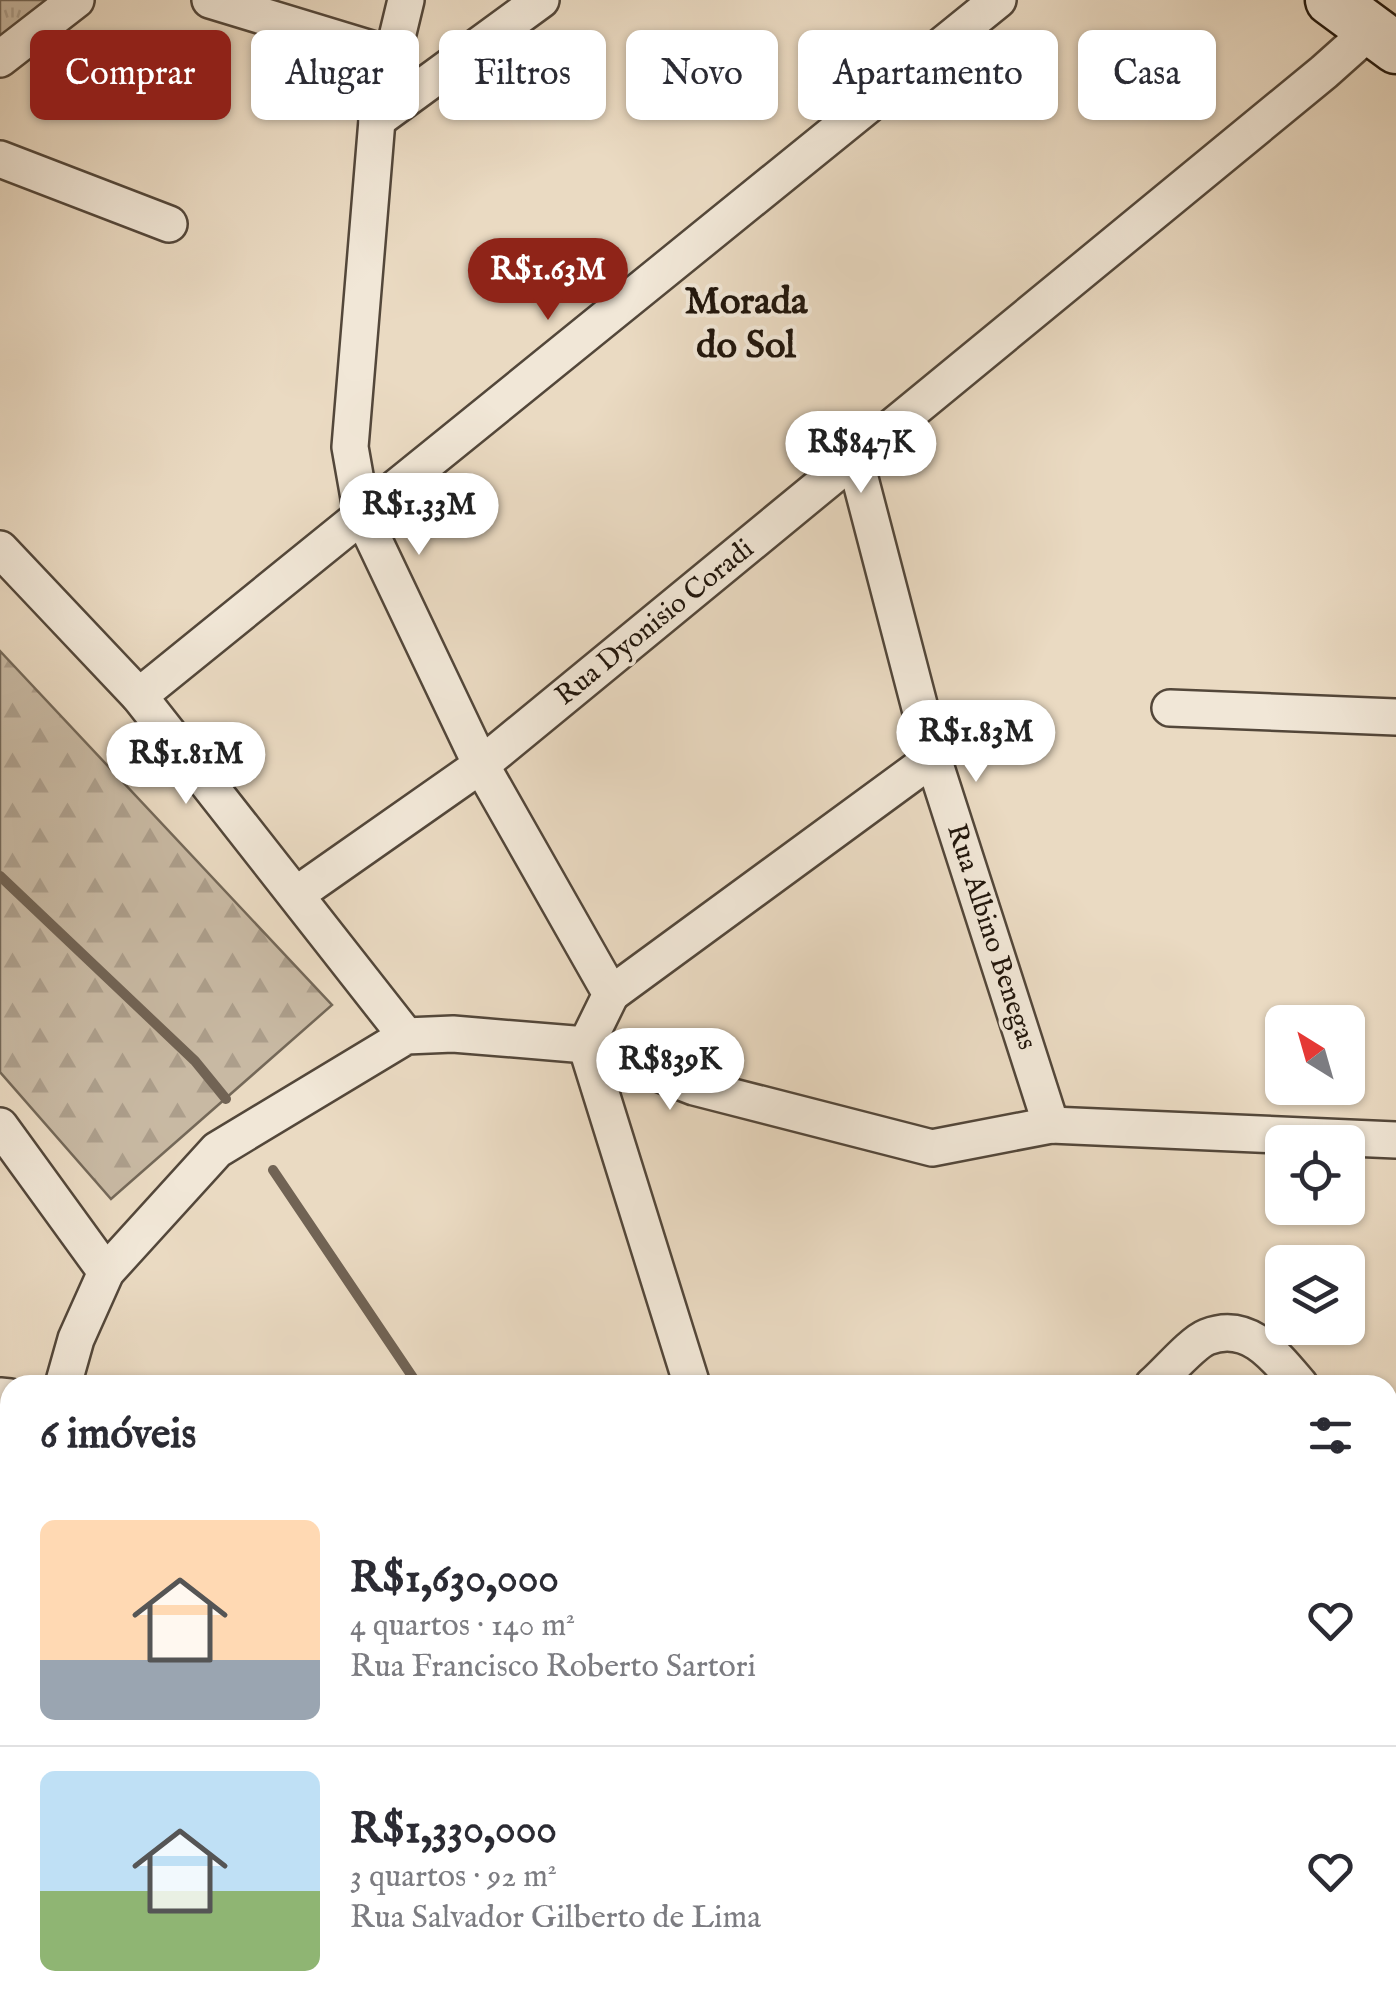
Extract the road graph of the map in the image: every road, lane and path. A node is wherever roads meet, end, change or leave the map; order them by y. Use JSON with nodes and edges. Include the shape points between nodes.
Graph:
{"nodes":[{"id":1,"x":76,"y":0,"type":"edge"},
{"id":2,"x":210,"y":0,"type":"edge"},
{"id":3,"x":406,"y":0,"type":"edge"},
{"id":4,"x":541,"y":0,"type":"edge"},
{"id":5,"x":998,"y":0,"type":"edge"},
{"id":6,"x":1331,"y":0,"type":"edge"},
{"id":7,"x":309,"y":30,"type":"edge"},
{"id":8,"x":400,"y":30,"type":"edge"},
{"id":9,"x":1383,"y":39,"type":"edge"},
{"id":10,"x":0,"y":60,"type":"edge"},
{"id":11,"x":419,"y":90,"type":"edge"},
{"id":12,"x":378,"y":120,"type":"edge"},
{"id":13,"x":0,"y":159,"type":"edge"},
{"id":14,"x":169,"y":224,"type":"dead end"},
{"id":15,"x":855,"y":459,"type":"junction"},
{"id":16,"x":362,"y":515,"type":"junction"},
{"id":17,"x":0,"y":548,"type":"edge"},
{"id":18,"x":139,"y":696,"type":"junction"},
{"id":19,"x":1170,"y":708,"type":"dead end"},
{"id":20,"x":1396,"y":717,"type":"edge"},
{"id":21,"x":933,"y":758,"type":"junction"},
{"id":22,"x":481,"y":765,"type":"junction"},
{"id":23,"x":297,"y":894,"type":"junction"},
{"id":24,"x":611,"y":994,"type":"junction"},
{"id":25,"x":406,"y":1036,"type":"junction"},
{"id":26,"x":586,"y":1045,"type":"junction"},
{"id":27,"x":1052,"y":1125,"type":"junction"},
{"id":28,"x":0,"y":1126,"type":"edge"},
{"id":29,"x":1396,"y":1140,"type":"edge"},
{"id":30,"x":106,"y":1272,"type":"junction"},
{"id":31,"x":66,"y":1375,"type":"edge"},
{"id":32,"x":689,"y":1375,"type":"edge"},
{"id":33,"x":1164,"y":1375,"type":"edge"},
{"id":34,"x":1291,"y":1375,"type":"edge"}],
"edges":[{"from":1,"to":10,"type":"street"},
{"from":2,"to":7,"type":"street"},
{"from":3,"to":8,"type":"street"},
{"from":4,"to":11,"type":"street"},
{"from":5,"to":16,"type":"street"},
{"from":6,"to":9,"type":"main road"},
{"from":9,"to":15,"type":"street","name":"Rua Dyonisio Coradi","via":[[1324,72]]},
{"from":12,"to":16,"type":"street","via":[[350,447]]},
{"from":13,"to":14,"type":"street"},
{"from":15,"to":21,"type":"street","name":"Rua Albino Benegas"},
{"from":15,"to":22,"type":"street","name":"Rua Dyonisio Coradi"},
{"from":16,"to":18,"type":"street"},
{"from":16,"to":22,"type":"street"},
{"from":17,"to":18,"type":"street"},
{"from":18,"to":23,"type":"street"},
{"from":19,"to":20,"type":"street"},
{"from":21,"to":24,"type":"street"},
{"from":21,"to":27,"type":"street","name":"Rua Albino Benegas"},
{"from":22,"to":23,"type":"street","name":"Rua Dyonisio Coradi"},
{"from":22,"to":24,"type":"street"},
{"from":23,"to":25,"type":"street"},
{"from":24,"to":26,"type":"street"},
{"from":25,"to":26,"type":"street"},
{"from":25,"to":30,"type":"street","via":[[217,1150]]},
{"from":26,"to":27,"type":"street","via":[[694,1087],[932,1148]]},
{"from":26,"to":32,"type":"street"},
{"from":27,"to":29,"type":"street"},
{"from":28,"to":30,"type":"street"},
{"from":30,"to":31,"type":"street"},
{"from":33,"to":34,"type":"street","via":[[1206,1337],[1230,1333],[1266,1346]]}]}
